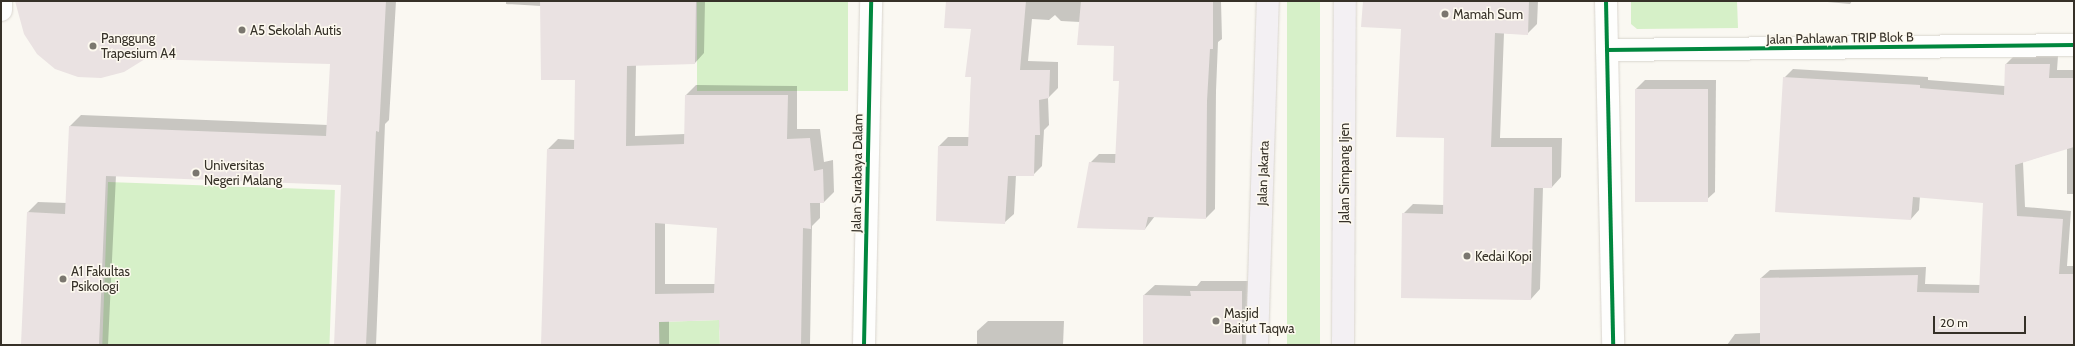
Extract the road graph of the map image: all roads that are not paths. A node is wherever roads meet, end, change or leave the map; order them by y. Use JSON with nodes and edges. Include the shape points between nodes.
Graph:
{"nodes":[{"id":1,"x":1,"y":1,"type":"edge"},
{"id":2,"x":871,"y":1,"type":"edge"},
{"id":3,"x":1268,"y":1,"type":"edge"},
{"id":4,"x":1345,"y":1,"type":"edge"},
{"id":5,"x":1606,"y":1,"type":"edge"},
{"id":6,"x":1,"y":10,"type":"edge"},
{"id":7,"x":2074,"y":45,"type":"edge"},
{"id":8,"x":1607,"y":50,"type":"junction"},
{"id":9,"x":864,"y":345,"type":"edge"},
{"id":10,"x":1257,"y":345,"type":"edge"},
{"id":11,"x":1343,"y":345,"type":"edge"},
{"id":12,"x":1613,"y":345,"type":"edge"}],
"edges":[{"from":1,"to":6,"type":"street"},
{"from":2,"to":9,"type":"street","name":"Jalan Surabaya Dalam"},
{"from":3,"to":10,"type":"main road","name":"Jalan Jakarta"},
{"from":4,"to":11,"type":"main road","name":"Jalan Simpang Ijen"},
{"from":5,"to":8,"type":"street"},
{"from":7,"to":8,"type":"street","name":"Jalan Pahlawan TRIP Blok B"},
{"from":8,"to":12,"type":"street"}]}
